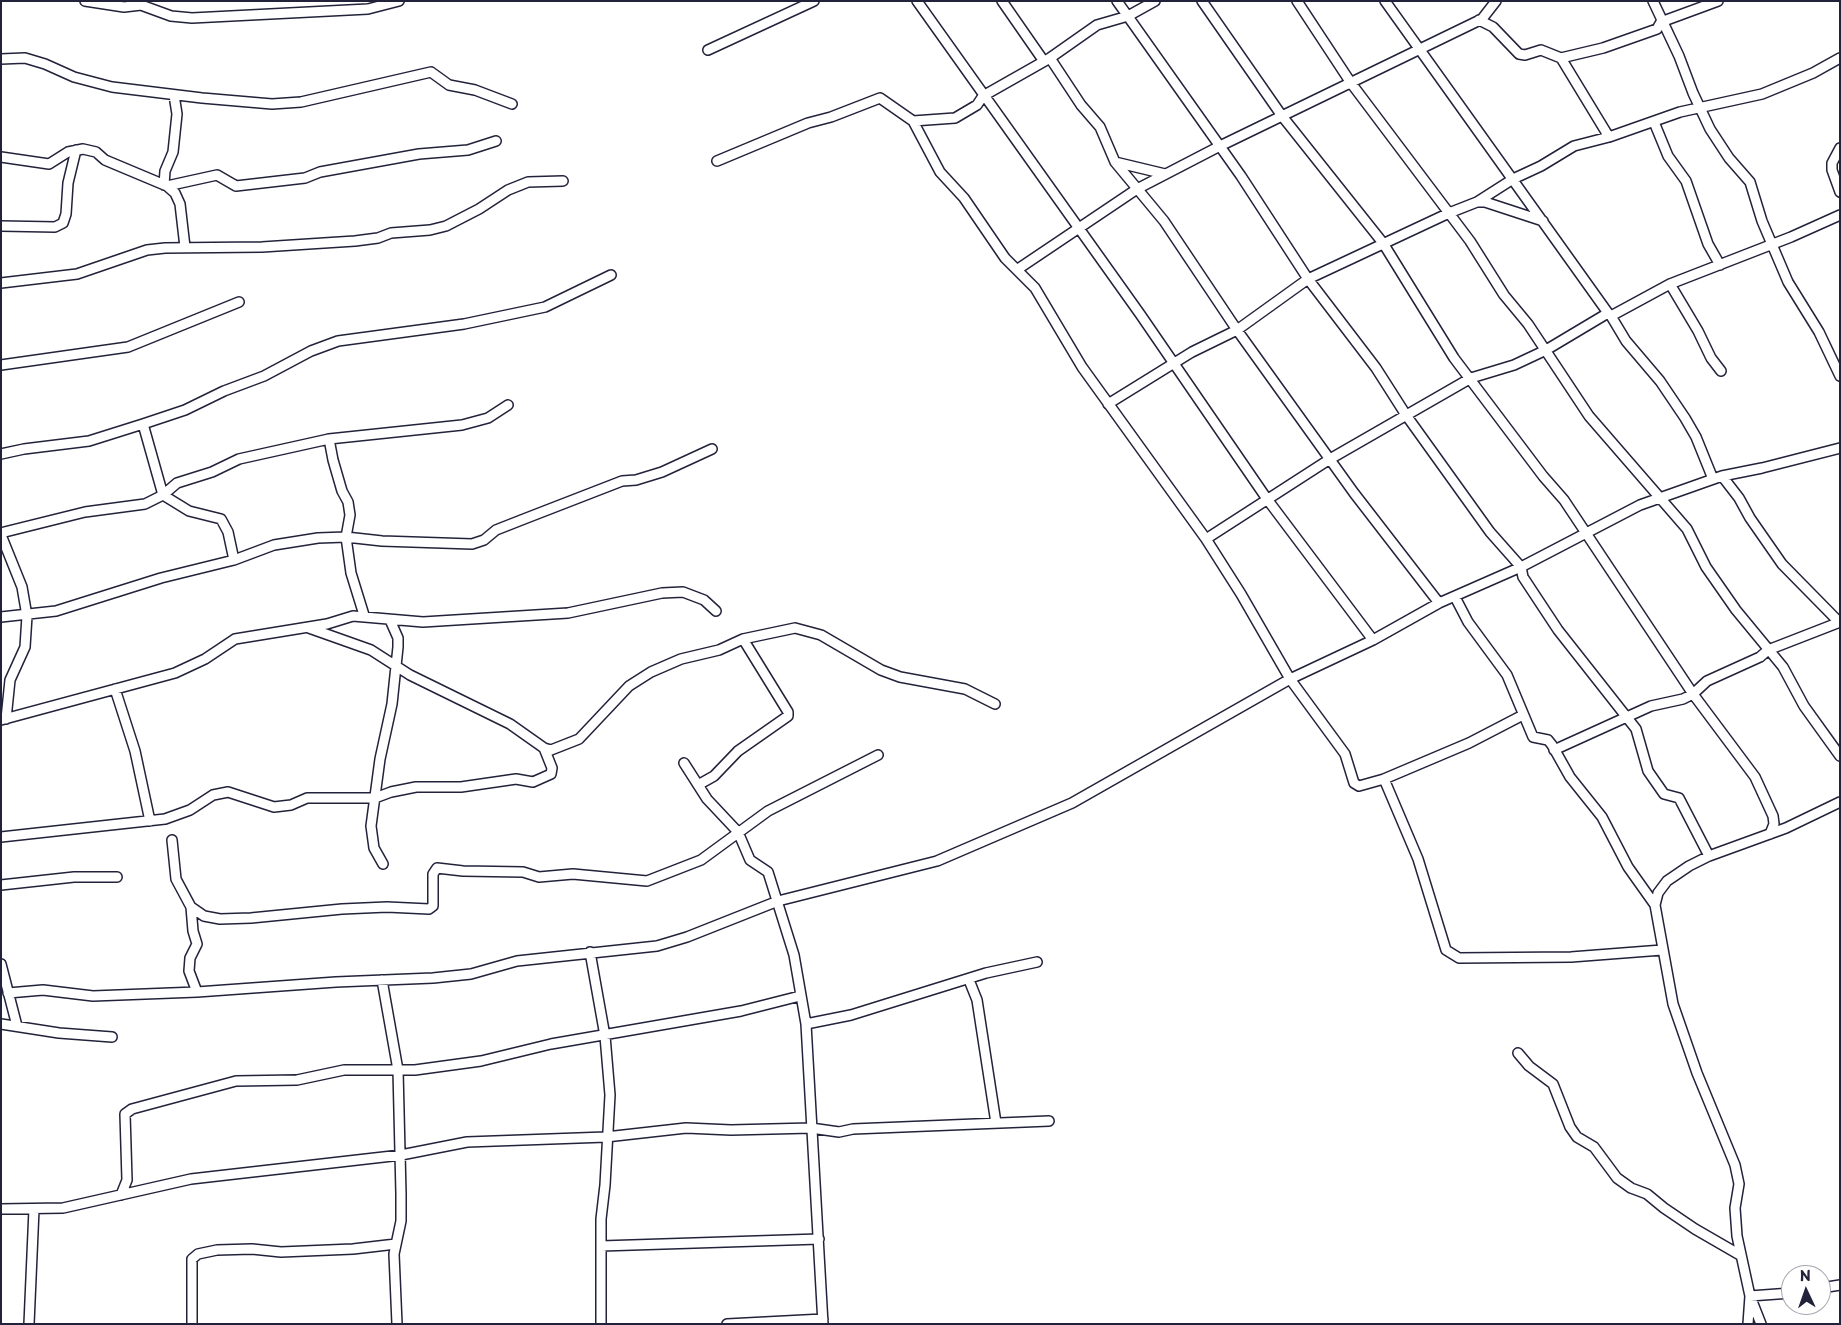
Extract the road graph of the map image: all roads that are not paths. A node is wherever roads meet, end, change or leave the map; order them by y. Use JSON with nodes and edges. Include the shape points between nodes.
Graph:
{"nodes":[{"id":1,"x":85,"y":1,"type":"edge"},
{"id":2,"x":399,"y":1,"type":"edge"},
{"id":3,"x":814,"y":1,"type":"edge"},
{"id":4,"x":917,"y":1,"type":"edge"},
{"id":5,"x":1002,"y":1,"type":"edge"},
{"id":6,"x":1117,"y":1,"type":"edge"},
{"id":7,"x":1155,"y":1,"type":"edge"},
{"id":8,"x":1202,"y":1,"type":"edge"},
{"id":9,"x":1297,"y":1,"type":"edge"},
{"id":10,"x":1385,"y":1,"type":"edge"},
{"id":11,"x":1496,"y":1,"type":"edge"},
{"id":12,"x":1652,"y":1,"type":"edge"},
{"id":13,"x":1718,"y":1,"type":"edge"},
{"id":14,"x":1128,"y":16,"type":"junction"},
{"id":15,"x":1479,"y":20,"type":"junction"},
{"id":16,"x":1661,"y":22,"type":"junction"},
{"id":17,"x":1419,"y":49,"type":"junction"},
{"id":18,"x":708,"y":50,"type":"dead end"},
{"id":19,"x":1562,"y":58,"type":"junction"},
{"id":20,"x":1840,"y":58,"type":"edge"},
{"id":21,"x":1,"y":59,"type":"edge"},
{"id":22,"x":1046,"y":59,"type":"junction"},
{"id":23,"x":1351,"y":83,"type":"junction"},
{"id":24,"x":174,"y":95,"type":"junction"},
{"id":25,"x":983,"y":96,"type":"junction"},
{"id":26,"x":512,"y":104,"type":"dead end"},
{"id":27,"x":1700,"y":108,"type":"junction"},
{"id":28,"x":1282,"y":116,"type":"junction"},
{"id":29,"x":913,"y":121,"type":"junction"},
{"id":30,"x":1654,"y":122,"type":"junction"},
{"id":31,"x":1609,"y":137,"type":"junction"},
{"id":32,"x":496,"y":141,"type":"dead end"},
{"id":33,"x":1220,"y":146,"type":"junction"},
{"id":34,"x":1840,"y":148,"type":"edge"},
{"id":35,"x":76,"y":150,"type":"junction"},
{"id":36,"x":1,"y":157,"type":"edge"},
{"id":37,"x":717,"y":161,"type":"dead end"},
{"id":38,"x":1115,"y":162,"type":"junction"},
{"id":39,"x":1165,"y":174,"type":"junction"},
{"id":40,"x":1514,"y":179,"type":"junction"},
{"id":41,"x":563,"y":181,"type":"dead end"},
{"id":42,"x":165,"y":185,"type":"junction"},
{"id":43,"x":1137,"y":189,"type":"junction"},
{"id":44,"x":1840,"y":192,"type":"edge"},
{"id":45,"x":1477,"y":202,"type":"junction"},
{"id":46,"x":1449,"y":213,"type":"junction"},
{"id":47,"x":1840,"y":215,"type":"edge"},
{"id":48,"x":1543,"y":221,"type":"junction"},
{"id":49,"x":1,"y":226,"type":"edge"},
{"id":50,"x":1079,"y":229,"type":"junction"},
{"id":51,"x":1383,"y":243,"type":"junction"},
{"id":52,"x":1771,"y":244,"type":"junction"},
{"id":53,"x":185,"y":247,"type":"junction"},
{"id":54,"x":1720,"y":265,"type":"junction"},
{"id":55,"x":1018,"y":269,"type":"junction"},
{"id":56,"x":611,"y":275,"type":"dead end"},
{"id":57,"x":1308,"y":279,"type":"junction"},
{"id":58,"x":1,"y":283,"type":"edge"},
{"id":59,"x":1670,"y":284,"type":"junction"},
{"id":60,"x":239,"y":302,"type":"dead end"},
{"id":61,"x":1609,"y":314,"type":"junction"},
{"id":62,"x":1237,"y":330,"type":"junction"},
{"id":63,"x":1546,"y":350,"type":"junction"},
{"id":64,"x":1175,"y":364,"type":"junction"},
{"id":65,"x":1,"y":365,"type":"edge"},
{"id":66,"x":1720,"y":370,"type":"dead end"},
{"id":67,"x":1840,"y":376,"type":"edge"},
{"id":68,"x":1471,"y":378,"type":"junction"},
{"id":69,"x":1108,"y":404,"type":"junction"},
{"id":70,"x":508,"y":405,"type":"dead end"},
{"id":71,"x":1406,"y":415,"type":"junction"},
{"id":72,"x":144,"y":424,"type":"junction"},
{"id":73,"x":329,"y":439,"type":"junction"},
{"id":74,"x":1840,"y":448,"type":"edge"},
{"id":75,"x":712,"y":449,"type":"dead end"},
{"id":76,"x":1,"y":454,"type":"edge"},
{"id":77,"x":1330,"y":459,"type":"junction"},
{"id":78,"x":1717,"y":478,"type":"junction"},
{"id":79,"x":163,"y":495,"type":"junction"},
{"id":80,"x":1662,"y":498,"type":"junction"},
{"id":81,"x":1267,"y":499,"type":"junction"},
{"id":82,"x":1586,"y":533,"type":"junction"},
{"id":83,"x":1,"y":534,"type":"edge"},
{"id":84,"x":346,"y":537,"type":"junction"},
{"id":85,"x":1206,"y":539,"type":"junction"},
{"id":86,"x":234,"y":560,"type":"junction"},
{"id":87,"x":1521,"y":567,"type":"junction"},
{"id":88,"x":1455,"y":597,"type":"junction"},
{"id":89,"x":1439,"y":603,"type":"junction"},
{"id":90,"x":716,"y":611,"type":"dead end"},
{"id":91,"x":27,"y":616,"type":"junction"},
{"id":92,"x":364,"y":616,"type":"junction"},
{"id":93,"x":1,"y":617,"type":"edge"},
{"id":94,"x":390,"y":620,"type":"junction"},
{"id":95,"x":1840,"y":622,"type":"edge"},
{"id":96,"x":309,"y":628,"type":"junction"},
{"id":97,"x":743,"y":640,"type":"junction"},
{"id":98,"x":1373,"y":640,"type":"junction"},
{"id":99,"x":1768,"y":650,"type":"junction"},
{"id":100,"x":395,"y":665,"type":"junction"},
{"id":101,"x":1290,"y":679,"type":"junction"},
{"id":102,"x":116,"y":689,"type":"junction"},
{"id":103,"x":1692,"y":694,"type":"junction"},
{"id":104,"x":995,"y":704,"type":"dead end"},
{"id":105,"x":1523,"y":715,"type":"junction"},
{"id":106,"x":1626,"y":717,"type":"junction"},
{"id":107,"x":4,"y":720,"type":"edge"},
{"id":108,"x":544,"y":748,"type":"junction"},
{"id":109,"x":1554,"y":750,"type":"junction"},
{"id":110,"x":878,"y":754,"type":"dead end"},
{"id":111,"x":1840,"y":756,"type":"edge"},
{"id":112,"x":684,"y":764,"type":"dead end"},
{"id":113,"x":1384,"y":779,"type":"junction"},
{"id":114,"x":698,"y":785,"type":"junction"},
{"id":115,"x":375,"y":798,"type":"junction"},
{"id":116,"x":1840,"y":802,"type":"edge"},
{"id":117,"x":150,"y":821,"type":"junction"},
{"id":118,"x":738,"y":832,"type":"junction"},
{"id":119,"x":1770,"y":834,"type":"junction"},
{"id":120,"x":1,"y":837,"type":"edge"},
{"id":121,"x":172,"y":840,"type":"dead end"},
{"id":122,"x":1709,"y":856,"type":"junction"},
{"id":123,"x":383,"y":864,"type":"dead end"},
{"id":124,"x":117,"y":877,"type":"dead end"},
{"id":125,"x":1,"y":885,"type":"edge"},
{"id":126,"x":778,"y":901,"type":"junction"},
{"id":127,"x":1655,"y":905,"type":"junction"},
{"id":128,"x":191,"y":907,"type":"junction"},
{"id":129,"x":1662,"y":950,"type":"junction"},
{"id":130,"x":590,"y":952,"type":"junction"},
{"id":131,"x":1037,"y":962,"type":"dead end"},
{"id":132,"x":1,"y":964,"type":"edge"},
{"id":133,"x":382,"y":980,"type":"junction"},
{"id":134,"x":969,"y":980,"type":"junction"},
{"id":135,"x":197,"y":992,"type":"junction"},
{"id":136,"x":8,"y":993,"type":"junction"},
{"id":137,"x":800,"y":996,"type":"junction"},
{"id":138,"x":1,"y":1024,"type":"edge"},
{"id":139,"x":806,"y":1024,"type":"junction"},
{"id":140,"x":17,"y":1026,"type":"junction"},
{"id":141,"x":606,"y":1036,"type":"junction"},
{"id":142,"x":112,"y":1037,"type":"dead end"},
{"id":143,"x":1518,"y":1053,"type":"dead end"},
{"id":144,"x":398,"y":1070,"type":"junction"},
{"id":145,"x":1049,"y":1121,"type":"dead end"},
{"id":146,"x":996,"y":1123,"type":"junction"},
{"id":147,"x":811,"y":1128,"type":"junction"},
{"id":148,"x":606,"y":1137,"type":"junction"},
{"id":149,"x":401,"y":1155,"type":"junction"},
{"id":150,"x":121,"y":1195,"type":"junction"},
{"id":151,"x":1,"y":1209,"type":"edge"},
{"id":152,"x":34,"y":1209,"type":"junction"},
{"id":153,"x":819,"y":1239,"type":"junction"},
{"id":154,"x":396,"y":1244,"type":"junction"},
{"id":155,"x":601,"y":1246,"type":"junction"},
{"id":156,"x":1740,"y":1255,"type":"junction"},
{"id":157,"x":1781,"y":1294,"type":"edge"},
{"id":158,"x":1750,"y":1296,"type":"junction"},
{"id":159,"x":823,"y":1321,"type":"edge"},
{"id":160,"x":29,"y":1324,"type":"edge"},
{"id":161,"x":192,"y":1324,"type":"edge"},
{"id":162,"x":397,"y":1324,"type":"edge"},
{"id":163,"x":601,"y":1324,"type":"edge"},
{"id":164,"x":727,"y":1324,"type":"edge"},
{"id":165,"x":1748,"y":1324,"type":"edge"},
{"id":166,"x":1761,"y":1324,"type":"edge"}],
"edges":[{"from":1,"to":2,"type":"street","via":[[141,5],[171,16],[192,18],[368,9]]},
{"from":3,"to":18,"type":"street"},
{"from":4,"to":25,"type":"street"},
{"from":5,"to":22,"type":"street"},
{"from":6,"to":14,"type":"street"},
{"from":7,"to":14,"type":"street"},
{"from":8,"to":28,"type":"street"},
{"from":9,"to":23,"type":"street"},
{"from":10,"to":17,"type":"street"},
{"from":11,"to":15,"type":"street"},
{"from":12,"to":16,"type":"street"},
{"from":13,"to":16,"type":"street"},
{"from":14,"to":22,"type":"street","via":[[1097,25]]},
{"from":14,"to":33,"type":"street"},
{"from":15,"to":17,"type":"street"},
{"from":15,"to":19,"type":"street","via":[[1493,27],[1519,54],[1541,50]]},
{"from":16,"to":19,"type":"street","via":[[1657,29]]},
{"from":16,"to":27,"type":"street"},
{"from":17,"to":23,"type":"street"},
{"from":17,"to":40,"type":"street"},
{"from":19,"to":31,"type":"street"},
{"from":20,"to":27,"type":"street","via":[[1813,74],[1762,94]]},
{"from":21,"to":24,"type":"street","via":[[26,58],[74,77]]},
{"from":22,"to":25,"type":"street"},
{"from":22,"to":38,"type":"street","via":[[1100,127]]},
{"from":23,"to":28,"type":"street"},
{"from":23,"to":46,"type":"street"},
{"from":24,"to":26,"type":"street","via":[[272,104],[301,102],[431,72],[449,85],[476,90]]},
{"from":24,"to":42,"type":"street","via":[[178,114],[173,152],[165,171]]},
{"from":25,"to":29,"type":"street","via":[[977,105],[955,118]]},
{"from":25,"to":50,"type":"street"},
{"from":27,"to":30,"type":"street"},
{"from":27,"to":52,"type":"street","via":[[1729,158],[1750,182]]},
{"from":28,"to":33,"type":"street"},
{"from":28,"to":51,"type":"street"},
{"from":29,"to":37,"type":"street","via":[[880,98],[808,123]]},
{"from":29,"to":55,"type":"street","via":[[940,172],[964,198],[1005,258]]},
{"from":30,"to":31,"type":"street"},
{"from":30,"to":54,"type":"street","via":[[1668,156],[1686,181],[1705,237]]},
{"from":31,"to":40,"type":"street","via":[[1574,146]]},
{"from":32,"to":42,"type":"street","via":[[468,150],[419,154],[320,172],[305,178],[236,186],[217,175]]},
{"from":33,"to":39,"type":"street"},
{"from":33,"to":57,"type":"street"},
{"from":34,"to":44,"type":"street","via":[[1832,163]]},
{"from":35,"to":36,"type":"street","via":[[49,164]]},
{"from":35,"to":42,"type":"street","via":[[96,152],[104,160]]},
{"from":35,"to":49,"type":"street","via":[[70,169],[63,223],[55,227]]},
{"from":38,"to":39,"type":"street"},
{"from":38,"to":43,"type":"street"},
{"from":39,"to":43,"type":"street"},
{"from":40,"to":45,"type":"street"},
{"from":40,"to":48,"type":"street"},
{"from":41,"to":53,"type":"street","via":[[528,182],[508,190],[479,210],[430,230],[391,233],[356,241],[262,247]]},
{"from":42,"to":53,"type":"street","via":[[175,193],[180,204]]},
{"from":43,"to":50,"type":"street"},
{"from":43,"to":62,"type":"street","via":[[1164,221]]},
{"from":45,"to":46,"type":"street"},
{"from":45,"to":48,"type":"street"},
{"from":46,"to":51,"type":"street"},
{"from":46,"to":63,"type":"street"},
{"from":47,"to":52,"type":"street"},
{"from":48,"to":61,"type":"street"},
{"from":50,"to":55,"type":"street"},
{"from":50,"to":64,"type":"street"},
{"from":51,"to":57,"type":"street"},
{"from":51,"to":68,"type":"street","via":[[1454,358]]},
{"from":52,"to":54,"type":"street"},
{"from":52,"to":67,"type":"street","via":[[1788,282],[1819,332]]},
{"from":53,"to":58,"type":"street","via":[[147,250],[77,274]]},
{"from":54,"to":59,"type":"street"},
{"from":55,"to":69,"type":"street","via":[[1035,288]]},
{"from":56,"to":72,"type":"street","via":[[545,307],[464,324],[325,346],[264,376]]},
{"from":57,"to":62,"type":"street"},
{"from":57,"to":71,"type":"street","via":[[1376,368]]},
{"from":59,"to":61,"type":"street"},
{"from":59,"to":66,"type":"street"},
{"from":60,"to":65,"type":"street","via":[[128,347]]},
{"from":61,"to":63,"type":"street"},
{"from":61,"to":78,"type":"street","via":[[1685,418]]},
{"from":62,"to":64,"type":"street"},
{"from":62,"to":77,"type":"street"},
{"from":63,"to":68,"type":"street","via":[[1514,365]]},
{"from":63,"to":80,"type":"street","via":[[1589,416],[1636,474]]},
{"from":64,"to":69,"type":"street"},
{"from":64,"to":81,"type":"street"},
{"from":68,"to":71,"type":"street"},
{"from":68,"to":82,"type":"street"},
{"from":69,"to":85,"type":"street"},
{"from":70,"to":73,"type":"street","via":[[488,418],[462,425]]},
{"from":71,"to":77,"type":"street"},
{"from":71,"to":87,"type":"street","via":[[1490,532]]},
{"from":72,"to":76,"type":"street","via":[[89,441]]},
{"from":72,"to":79,"type":"street"},
{"from":73,"to":79,"type":"street","via":[[239,459],[177,484]]},
{"from":73,"to":84,"type":"street","via":[[342,491],[348,502],[350,515]]},
{"from":74,"to":78,"type":"street"},
{"from":75,"to":84,"type":"street","via":[[662,472],[622,481],[515,523],[472,544]]},
{"from":77,"to":81,"type":"street"},
{"from":77,"to":89,"type":"street"},
{"from":78,"to":80,"type":"street"},
{"from":78,"to":95,"type":"street","via":[[1739,498],[1782,564]]},
{"from":79,"to":83,"type":"street","via":[[145,504],[85,512]]},
{"from":79,"to":86,"type":"street","via":[[189,511],[220,519],[228,532]]},
{"from":80,"to":82,"type":"street","via":[[1640,505]]},
{"from":80,"to":99,"type":"street","via":[[1687,529],[1706,567]]},
{"from":81,"to":85,"type":"street"},
{"from":81,"to":98,"type":"street"},
{"from":82,"to":87,"type":"street"},
{"from":82,"to":103,"type":"street"},
{"from":83,"to":91,"type":"street","via":[[22,587]]},
{"from":84,"to":86,"type":"street","via":[[274,545]]},
{"from":84,"to":92,"type":"street","via":[[351,574]]},
{"from":85,"to":101,"type":"street"},
{"from":86,"to":91,"type":"street","via":[[161,578],[56,611]]},
{"from":87,"to":88,"type":"street"},
{"from":87,"to":106,"type":"street","via":[[1523,577],[1558,630]]},
{"from":88,"to":89,"type":"street"},
{"from":88,"to":105,"type":"street","via":[[1468,622],[1507,675]]},
{"from":89,"to":98,"type":"street"},
{"from":90,"to":94,"type":"street","via":[[704,600],[683,592],[662,593],[568,612],[433,621]]},
{"from":91,"to":93,"type":"street"},
{"from":91,"to":107,"type":"street","via":[[26,647],[10,680]]},
{"from":92,"to":94,"type":"street"},
{"from":92,"to":96,"type":"street"},
{"from":94,"to":100,"type":"street","via":[[398,638]]},
{"from":95,"to":99,"type":"street"},
{"from":96,"to":100,"type":"street","via":[[371,650]]},
{"from":96,"to":102,"type":"street","via":[[235,639],[190,667]]},
{"from":97,"to":104,"type":"street","via":[[795,628],[821,635],[881,670],[900,677],[965,689]]},
{"from":97,"to":108,"type":"street","via":[[651,672],[629,686],[579,739],[551,750]]},
{"from":97,"to":114,"type":"street","via":[[788,716],[738,751],[714,776]]},
{"from":98,"to":101,"type":"street"},
{"from":99,"to":103,"type":"street","via":[[1760,658],[1707,681]]},
{"from":99,"to":111,"type":"street","via":[[1783,667],[1804,706]]},
{"from":100,"to":108,"type":"street","via":[[510,724]]},
{"from":100,"to":115,"type":"street","via":[[392,704]]},
{"from":101,"to":113,"type":"street","via":[[1345,754],[1354,783],[1359,786]]},
{"from":101,"to":126,"type":"street","via":[[1072,803],[964,850],[937,861]]},
{"from":102,"to":107,"type":"street"},
{"from":102,"to":117,"type":"street","via":[[135,751]]},
{"from":103,"to":106,"type":"street"},
{"from":103,"to":119,"type":"street","via":[[1755,777],[1773,816]]},
{"from":105,"to":109,"type":"street","via":[[1533,736],[1548,740]]},
{"from":105,"to":113,"type":"street","via":[[1469,743]]},
{"from":106,"to":109,"type":"street"},
{"from":106,"to":122,"type":"street","via":[[1636,729],[1648,771],[1664,794],[1679,798]]},
{"from":108,"to":115,"type":"street","via":[[552,774],[533,782],[516,779],[461,787],[416,787]]},
{"from":109,"to":127,"type":"street","via":[[1570,777],[1602,817],[1628,866]]},
{"from":110,"to":118,"type":"street","via":[[768,811]]},
{"from":112,"to":114,"type":"street"},
{"from":113,"to":129,"type":"street","via":[[1421,866],[1446,950],[1459,958],[1571,957]]},
{"from":114,"to":118,"type":"street"},
{"from":115,"to":117,"type":"street","via":[[307,798],[291,805],[274,807],[228,792],[213,795],[190,810]]},
{"from":115,"to":123,"type":"street","via":[[371,826],[374,848]]},
{"from":116,"to":119,"type":"street"},
{"from":117,"to":120,"type":"street"},
{"from":118,"to":126,"type":"street","via":[[750,860],[768,872]]},
{"from":118,"to":128,"type":"street","via":[[701,860],[647,881],[572,874],[539,877],[523,872],[438,868],[433,874],[433,906],[429,909],[378,907],[220,919],[204,916]]},
{"from":119,"to":122,"type":"street"},
{"from":121,"to":128,"type":"street","via":[[176,879]]},
{"from":122,"to":127,"type":"street","via":[[1667,881],[1658,893]]},
{"from":124,"to":125,"type":"street","via":[[74,877]]},
{"from":126,"to":130,"type":"street","via":[[657,946]]},
{"from":126,"to":137,"type":"street","via":[[799,977]]},
{"from":127,"to":129,"type":"street"},
{"from":128,"to":135,"type":"street","via":[[196,944],[189,971]]},
{"from":129,"to":156,"type":"street","via":[[1676,1013],[1735,1165],[1739,1184],[1736,1208]]},
{"from":130,"to":133,"type":"street","via":[[517,961],[471,974]]},
{"from":130,"to":141,"type":"street"},
{"from":131,"to":134,"type":"street"},
{"from":132,"to":136,"type":"street"},
{"from":133,"to":135,"type":"street"},
{"from":133,"to":144,"type":"street"},
{"from":134,"to":139,"type":"street","via":[[851,1015]]},
{"from":134,"to":146,"type":"street","via":[[977,1000]]},
{"from":135,"to":136,"type":"street","via":[[93,996],[44,990]]},
{"from":136,"to":140,"type":"street"},
{"from":137,"to":139,"type":"street"},
{"from":137,"to":141,"type":"street","via":[[742,1011]]},
{"from":138,"to":140,"type":"street"},
{"from":139,"to":147,"type":"street"},
{"from":140,"to":142,"type":"street"},
{"from":141,"to":144,"type":"street","via":[[551,1044],[481,1061],[431,1069]]},
{"from":141,"to":148,"type":"street","via":[[610,1095]]},
{"from":143,"to":156,"type":"street","via":[[1553,1084],[1570,1127],[1594,1147],[1617,1178]]},
{"from":144,"to":149,"type":"street"},
{"from":144,"to":150,"type":"street","via":[[344,1070],[297,1080],[236,1081],[132,1109],[125,1114],[127,1180]]},
{"from":145,"to":146,"type":"street"},
{"from":146,"to":147,"type":"street","via":[[839,1132]]},
{"from":147,"to":148,"type":"street","via":[[686,1128]]},
{"from":147,"to":153,"type":"street"},
{"from":148,"to":149,"type":"street","via":[[467,1142]]},
{"from":148,"to":155,"type":"street"},
{"from":149,"to":150,"type":"street","via":[[191,1179]]},
{"from":149,"to":154,"type":"street","via":[[401,1221]]},
{"from":150,"to":152,"type":"street","via":[[63,1208]]},
{"from":151,"to":152,"type":"street"},
{"from":152,"to":160,"type":"street"},
{"from":153,"to":155,"type":"street"},
{"from":153,"to":159,"type":"street"},
{"from":154,"to":161,"type":"street","via":[[353,1250],[281,1252],[252,1249],[198,1254],[192,1259]]},
{"from":154,"to":162,"type":"street"},
{"from":155,"to":163,"type":"street"},
{"from":156,"to":158,"type":"street"},
{"from":157,"to":158,"type":"street"},
{"from":158,"to":165,"type":"street"},
{"from":158,"to":166,"type":"street"},
{"from":159,"to":164,"type":"street"}]}
